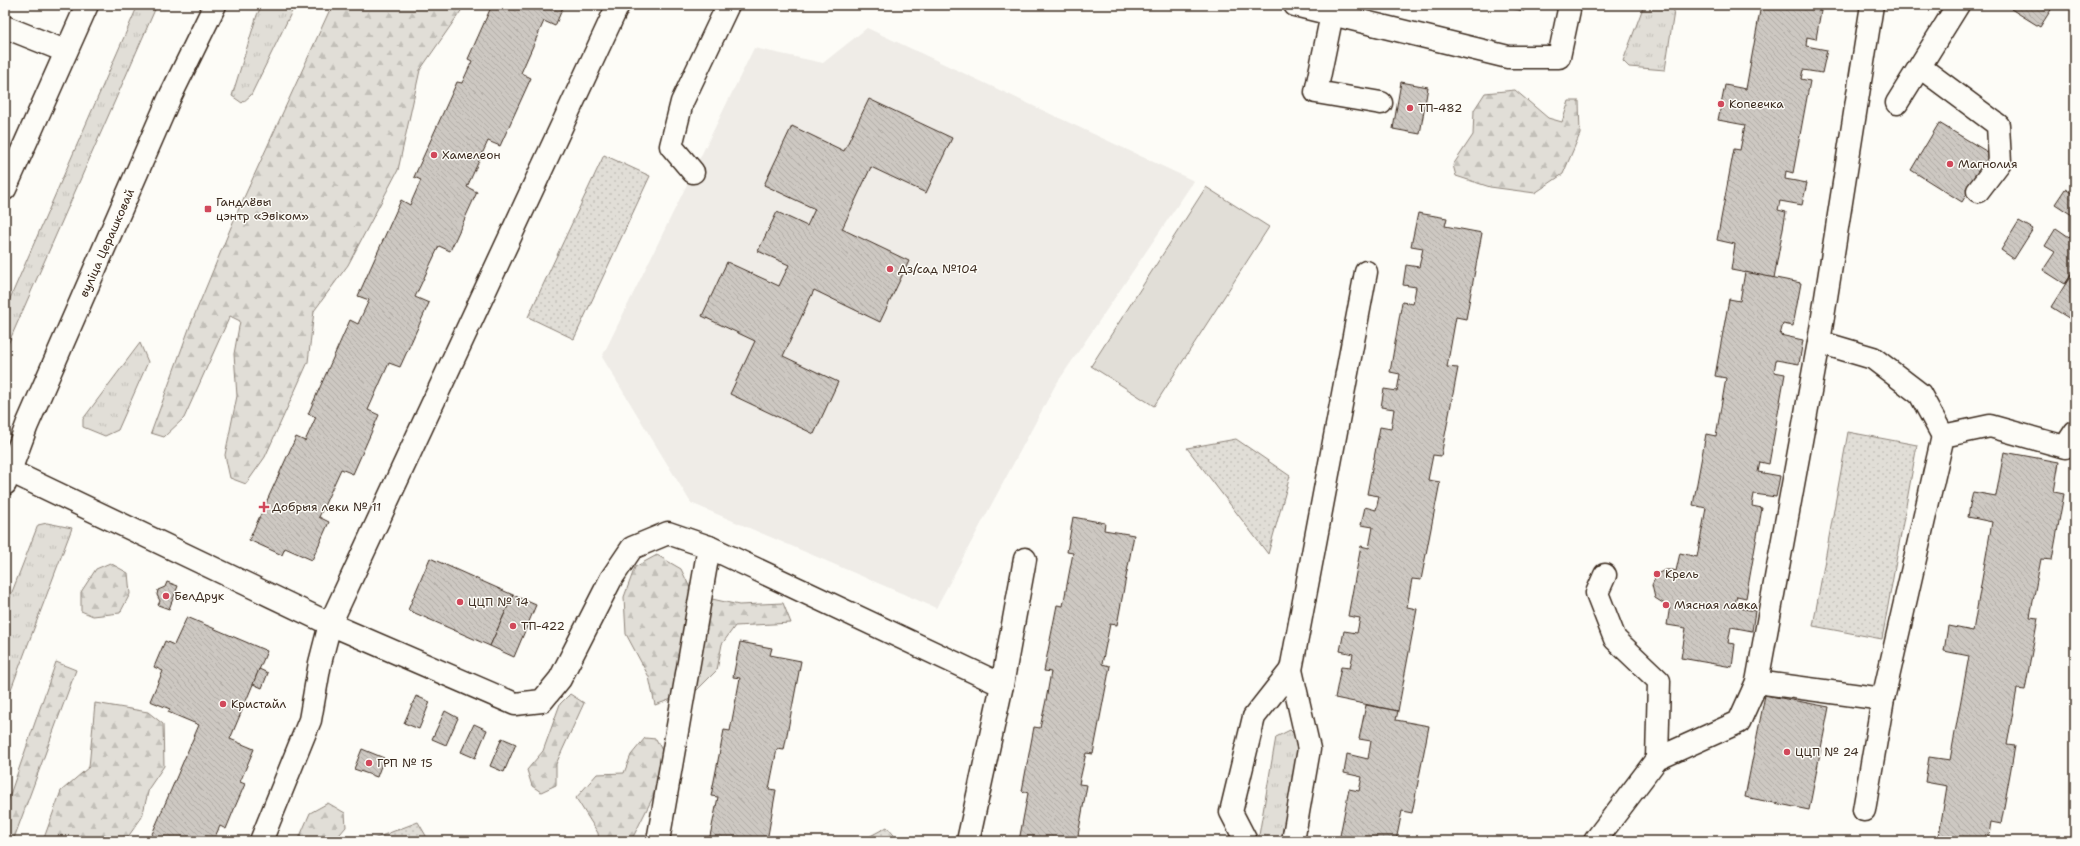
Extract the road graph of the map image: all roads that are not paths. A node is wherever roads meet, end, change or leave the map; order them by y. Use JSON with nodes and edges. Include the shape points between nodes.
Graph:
{"nodes":[{"id":1,"x":87,"y":5,"type":"edge"},
{"id":2,"x":215,"y":5,"type":"edge"},
{"id":3,"x":618,"y":5,"type":"edge"},
{"id":4,"x":728,"y":5,"type":"edge"},
{"id":5,"x":1295,"y":5,"type":"edge"},
{"id":6,"x":1570,"y":5,"type":"edge"},
{"id":7,"x":1872,"y":5,"type":"edge"},
{"id":8,"x":1958,"y":5,"type":"edge"},
{"id":9,"x":1332,"y":14,"type":"junction"},
{"id":10,"x":5,"y":27,"type":"edge"},
{"id":11,"x":65,"y":51,"type":"junction"},
{"id":12,"x":1920,"y":67,"type":"junction"},
{"id":13,"x":1381,"y":103,"type":"dead end"},
{"id":14,"x":1897,"y":104,"type":"dead end"},
{"id":15,"x":693,"y":172,"type":"dead end"},
{"id":16,"x":5,"y":189,"type":"edge"},
{"id":17,"x":1978,"y":191,"type":"dead end"},
{"id":18,"x":1366,"y":272,"type":"dead end"},
{"id":19,"x":1819,"y":342,"type":"junction"},
{"id":20,"x":1943,"y":436,"type":"junction"},
{"id":21,"x":2073,"y":436,"type":"edge"},
{"id":22,"x":8,"y":478,"type":"edge"},
{"id":23,"x":709,"y":546,"type":"junction"},
{"id":24,"x":1024,"y":559,"type":"dead end"},
{"id":25,"x":1605,"y":575,"type":"dead end"},
{"id":26,"x":330,"y":624,"type":"junction"},
{"id":27,"x":1291,"y":670,"type":"junction"},
{"id":28,"x":1756,"y":682,"type":"junction"},
{"id":29,"x":1002,"y":685,"type":"junction"},
{"id":30,"x":1883,"y":699,"type":"junction"},
{"id":31,"x":1657,"y":758,"type":"junction"},
{"id":32,"x":1864,"y":810,"type":"dead end"},
{"id":33,"x":261,"y":841,"type":"edge"},
{"id":34,"x":658,"y":841,"type":"edge"},
{"id":35,"x":968,"y":841,"type":"edge"},
{"id":36,"x":1246,"y":841,"type":"edge"},
{"id":37,"x":1293,"y":841,"type":"edge"},
{"id":38,"x":1595,"y":841,"type":"edge"}],
"edges":[{"from":1,"to":11,"type":"main road"},
{"from":2,"to":22,"type":"main road","name":"вуліца Церашковай","via":[[169,99],[27,425]]},
{"from":3,"to":26,"type":"main road"},
{"from":4,"to":15,"type":"main road","via":[[682,102],[671,146]]},
{"from":5,"to":9,"type":"main road"},
{"from":6,"to":9,"type":"main road","via":[[1559,57],[1508,57]]},
{"from":7,"to":19,"type":"main road"},
{"from":8,"to":12,"type":"main road"},
{"from":9,"to":13,"type":"main road","via":[[1316,92]]},
{"from":10,"to":11,"type":"main road"},
{"from":11,"to":16,"type":"main road"},
{"from":12,"to":14,"type":"main road"},
{"from":12,"to":17,"type":"main road","via":[[1998,125],[2000,162]]},
{"from":18,"to":27,"type":"main road"},
{"from":19,"to":20,"type":"main road","via":[[1873,358],[1914,389],[1920,394]]},
{"from":19,"to":28,"type":"main road"},
{"from":20,"to":21,"type":"main road","via":[[1990,426],[2065,447]]},
{"from":20,"to":30,"type":"main road"},
{"from":22,"to":26,"type":"main road"},
{"from":23,"to":26,"type":"main road","via":[[668,533],[632,548],[611,579],[560,679],[542,701],[515,704]]},
{"from":23,"to":29,"type":"main road"},
{"from":23,"to":34,"type":"main road"},
{"from":24,"to":29,"type":"main road"},
{"from":25,"to":31,"type":"main road","via":[[1597,593],[1615,639],[1659,681]]},
{"from":26,"to":33,"type":"main road","via":[[320,662],[310,720]]},
{"from":27,"to":36,"type":"main road","via":[[1254,717],[1231,812]]},
{"from":27,"to":37,"type":"main road","via":[[1309,749]]},
{"from":28,"to":30,"type":"main road"},
{"from":28,"to":31,"type":"main road","via":[[1739,722]]},
{"from":29,"to":35,"type":"main road"},
{"from":30,"to":32,"type":"main road"},
{"from":31,"to":38,"type":"main road"}]}
